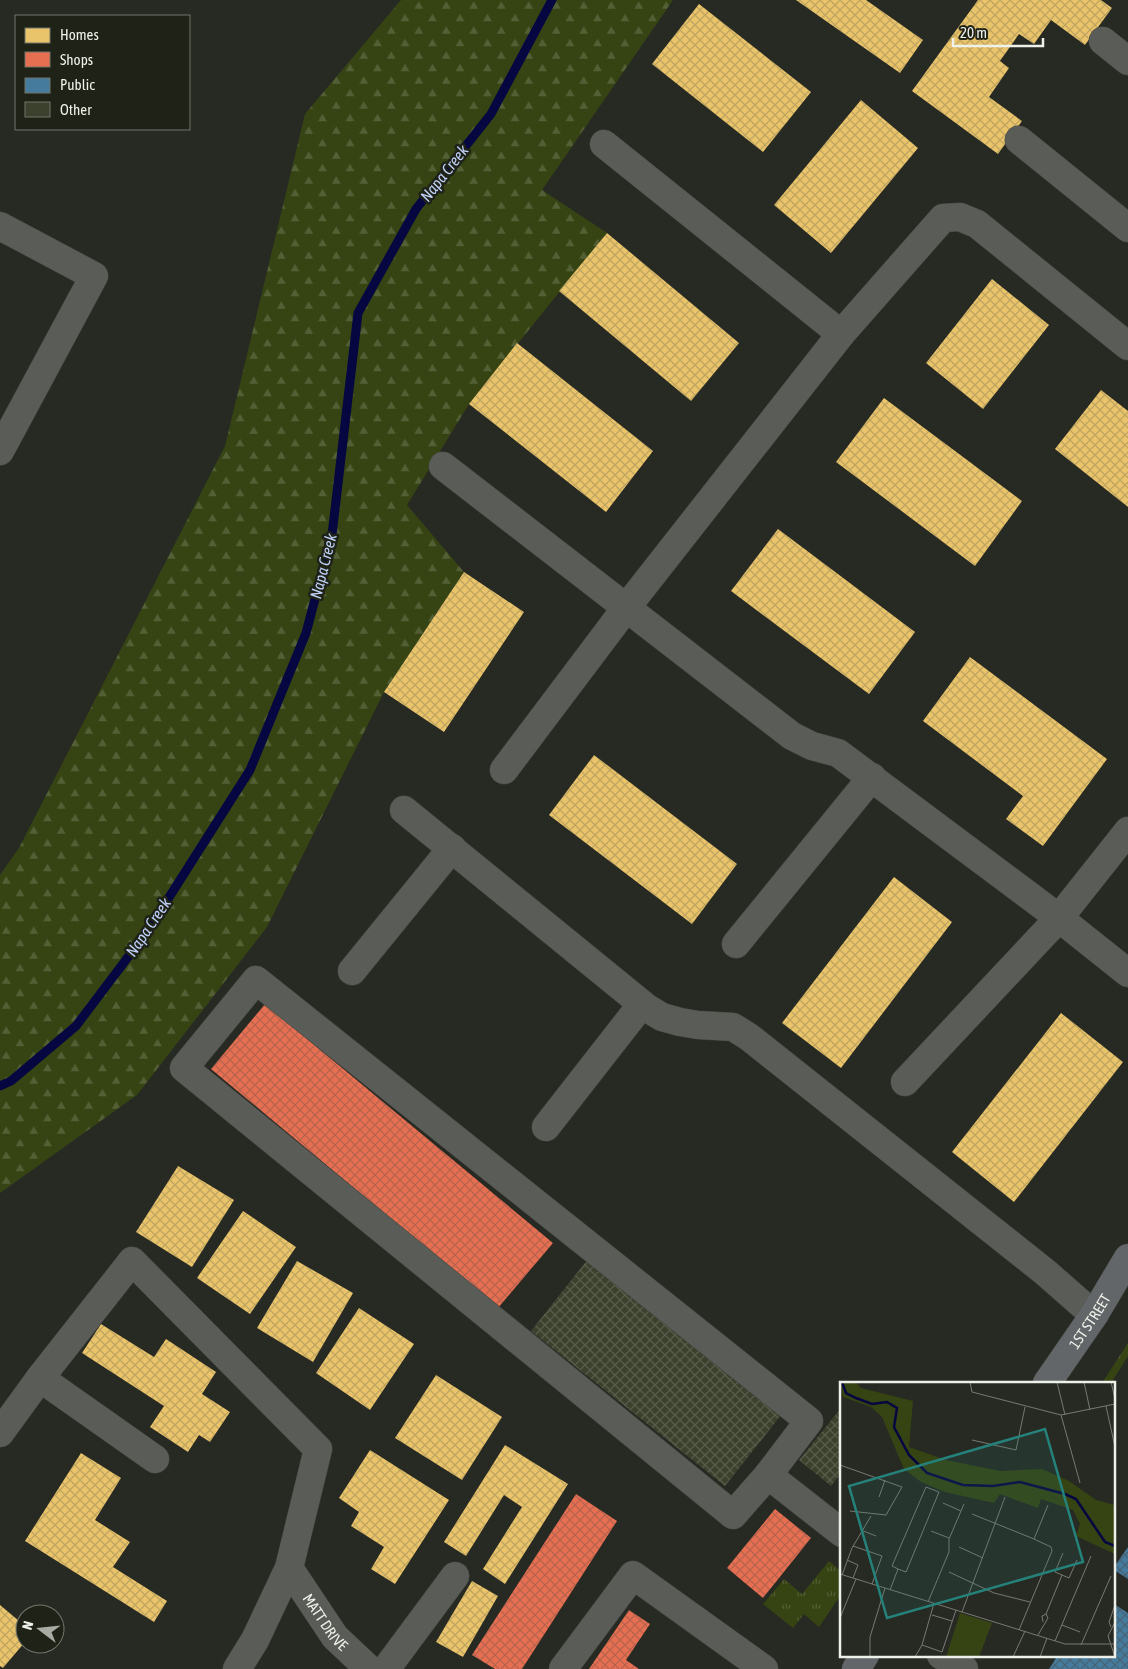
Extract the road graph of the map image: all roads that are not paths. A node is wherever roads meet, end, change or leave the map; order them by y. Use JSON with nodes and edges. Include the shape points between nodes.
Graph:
{"nodes":[{"id":1,"x":1103,"y":41,"type":"dead end"},
{"id":2,"x":1128,"y":61,"type":"edge"},
{"id":3,"x":1019,"y":140,"type":"dead end"},
{"id":4,"x":604,"y":144,"type":"dead end"},
{"id":5,"x":0,"y":226,"type":"edge"},
{"id":6,"x":1128,"y":228,"type":"edge"},
{"id":7,"x":840,"y":334,"type":"junction"},
{"id":8,"x":1128,"y":346,"type":"edge"},
{"id":9,"x":0,"y":451,"type":"edge"},
{"id":10,"x":443,"y":466,"type":"dead end"},
{"id":11,"x":626,"y":608,"type":"junction"},
{"id":12,"x":504,"y":770,"type":"dead end"},
{"id":13,"x":872,"y":777,"type":"junction"},
{"id":14,"x":404,"y":810,"type":"dead end"},
{"id":15,"x":1128,"y":831,"type":"edge"},
{"id":16,"x":452,"y":848,"type":"junction"},
{"id":17,"x":1059,"y":918,"type":"junction"},
{"id":18,"x":736,"y":944,"type":"dead end"},
{"id":19,"x":352,"y":971,"type":"dead end"},
{"id":20,"x":1128,"y":974,"type":"edge"},
{"id":21,"x":642,"y":1004,"type":"junction"},
{"id":22,"x":905,"y":1082,"type":"dead end"},
{"id":23,"x":546,"y":1127,"type":"dead end"},
{"id":24,"x":1126,"y":1264,"type":"edge"},
{"id":25,"x":1094,"y":1315,"type":"junction"},
{"id":26,"x":40,"y":1378,"type":"junction"},
{"id":27,"x":1048,"y":1382,"type":"edge"},
{"id":28,"x":0,"y":1433,"type":"edge"},
{"id":29,"x":155,"y":1458,"type":"dead end"},
{"id":30,"x":768,"y":1475,"type":"junction"},
{"id":31,"x":840,"y":1531,"type":"edge"},
{"id":32,"x":289,"y":1568,"type":"junction"},
{"id":33,"x":454,"y":1576,"type":"dead end"},
{"id":34,"x":864,"y":1656,"type":"edge"},
{"id":35,"x":943,"y":1656,"type":"edge"},
{"id":36,"x":237,"y":1669,"type":"edge"},
{"id":37,"x":369,"y":1669,"type":"edge"},
{"id":38,"x":386,"y":1669,"type":"edge"},
{"id":39,"x":564,"y":1669,"type":"edge"},
{"id":40,"x":764,"y":1669,"type":"edge"},
{"id":41,"x":856,"y":1669,"type":"edge"},
{"id":42,"x":964,"y":1669,"type":"edge"}],
"edges":[{"from":1,"to":2,"type":"street"},
{"from":3,"to":6,"type":"street"},
{"from":4,"to":7,"type":"street"},
{"from":5,"to":9,"type":"street","via":[[94,276]]},
{"from":7,"to":8,"type":"street","via":[[943,218],[960,217],[977,224]]},
{"from":7,"to":11,"type":"street"},
{"from":10,"to":11,"type":"street"},
{"from":11,"to":12,"type":"street"},
{"from":11,"to":13,"type":"street","via":[[792,736],[812,746],[838,752]]},
{"from":13,"to":17,"type":"street"},
{"from":13,"to":18,"type":"street"},
{"from":14,"to":16,"type":"street"},
{"from":15,"to":17,"type":"street"},
{"from":16,"to":19,"type":"street"},
{"from":16,"to":21,"type":"street"},
{"from":17,"to":20,"type":"street"},
{"from":17,"to":22,"type":"street"},
{"from":21,"to":23,"type":"street"},
{"from":21,"to":25,"type":"street","via":[[662,1017],[698,1025],[733,1027],[749,1037],[1045,1272]]},
{"from":24,"to":25,"type":"main road","name":"1ST STREET"},
{"from":25,"to":27,"type":"main road","name":"1ST STREET"},
{"from":26,"to":28,"type":"street"},
{"from":26,"to":29,"type":"street"},
{"from":26,"to":32,"type":"street","via":[[132,1261],[318,1449]]},
{"from":30,"to":30,"type":"street","via":[[733,1515],[184,1068],[256,980],[809,1421]]},
{"from":30,"to":31,"type":"street"},
{"from":32,"to":36,"type":"street","via":[[255,1640]]},
{"from":32,"to":37,"type":"street","name":"MATT DRIVE","via":[[335,1637]]},
{"from":33,"to":38,"type":"street"},
{"from":34,"to":41,"type":"main road"},
{"from":35,"to":42,"type":"street"},
{"from":39,"to":40,"type":"street","via":[[633,1575]]}]}
